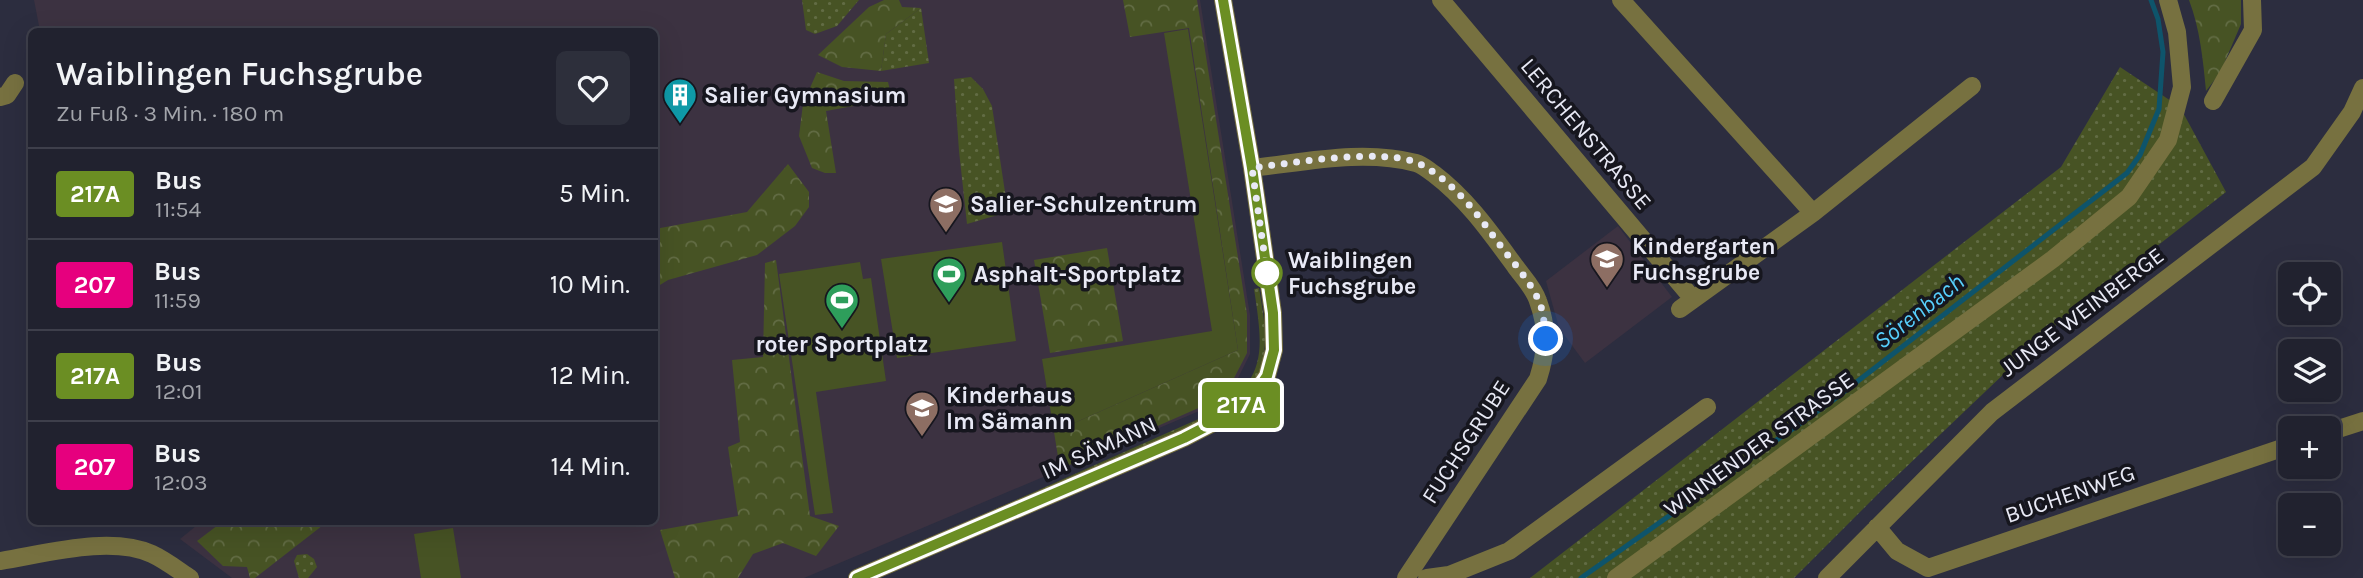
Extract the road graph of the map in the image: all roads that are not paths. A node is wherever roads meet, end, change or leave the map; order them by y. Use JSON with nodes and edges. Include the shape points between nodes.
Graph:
{"nodes":[{"id":1,"x":1223,"y":0,"type":"edge"},
{"id":2,"x":1441,"y":0,"type":"edge"},
{"id":3,"x":1620,"y":0,"type":"edge"},
{"id":4,"x":2168,"y":0,"type":"edge"},
{"id":5,"x":2252,"y":0,"type":"edge"},
{"id":6,"x":15,"y":83,"type":"dead end"},
{"id":7,"x":1972,"y":86,"type":"dead end"},
{"id":8,"x":2363,"y":88,"type":"edge"},
{"id":9,"x":0,"y":97,"type":"edge"},
{"id":10,"x":2213,"y":100,"type":"dead end"},
{"id":11,"x":1252,"y":168,"type":"junction"},
{"id":12,"x":1812,"y":213,"type":"junction"},
{"id":13,"x":1707,"y":407,"type":"dead end"},
{"id":14,"x":2363,"y":421,"type":"edge"},
{"id":15,"x":2341,"y":428,"type":"edge"},
{"id":16,"x":2278,"y":449,"type":"edge"},
{"id":17,"x":1877,"y":527,"type":"junction"},
{"id":18,"x":0,"y":561,"type":"edge"},
{"id":19,"x":190,"y":578,"type":"edge"},
{"id":20,"x":857,"y":578,"type":"edge"},
{"id":21,"x":1406,"y":578,"type":"edge"},
{"id":22,"x":1427,"y":578,"type":"edge"},
{"id":23,"x":1616,"y":578,"type":"edge"},
{"id":24,"x":1827,"y":578,"type":"edge"}],
"edges":[{"from":1,"to":11,"type":"street","name":"IM SÄMANN"},
{"from":2,"to":12,"type":"street","name":"LERCHENSTRASSE","via":[[1686,304]]},
{"from":3,"to":12,"type":"street"},
{"from":4,"to":23,"type":"street","name":"WINNENDER STRASSE","via":[[2177,32],[2182,87],[2168,140],[2129,197],[2053,259]]},
{"from":5,"to":10,"type":"street","via":[[2253,30]]},
{"from":6,"to":9,"type":"street"},
{"from":7,"to":12,"type":"street","name":"LERCHENSTRASSE"},
{"from":8,"to":17,"type":"street","name":"JUNGE WEINBERGE","via":[[2313,167],[1992,412]]},
{"from":11,"to":20,"type":"street","name":"IM SÄMANN","via":[[1274,350],[1267,376],[1251,399],[1184,438]]},
{"from":11,"to":21,"type":"street","name":"FUCHSGRUBE","via":[[1384,156],[1420,164],[1457,191],[1537,297],[1546,339],[1538,379]]},
{"from":13,"to":22,"type":"street","via":[[1509,551],[1449,575]]},
{"from":14,"to":15,"type":"street"},
{"from":16,"to":17,"type":"street","name":"BUCHENWEG","via":[[1928,568],[1897,551]]},
{"from":17,"to":24,"type":"street","name":"JUNGE WEINBERGE"},
{"from":18,"to":19,"type":"street","via":[[100,546],[128,547],[152,554]]}]}
